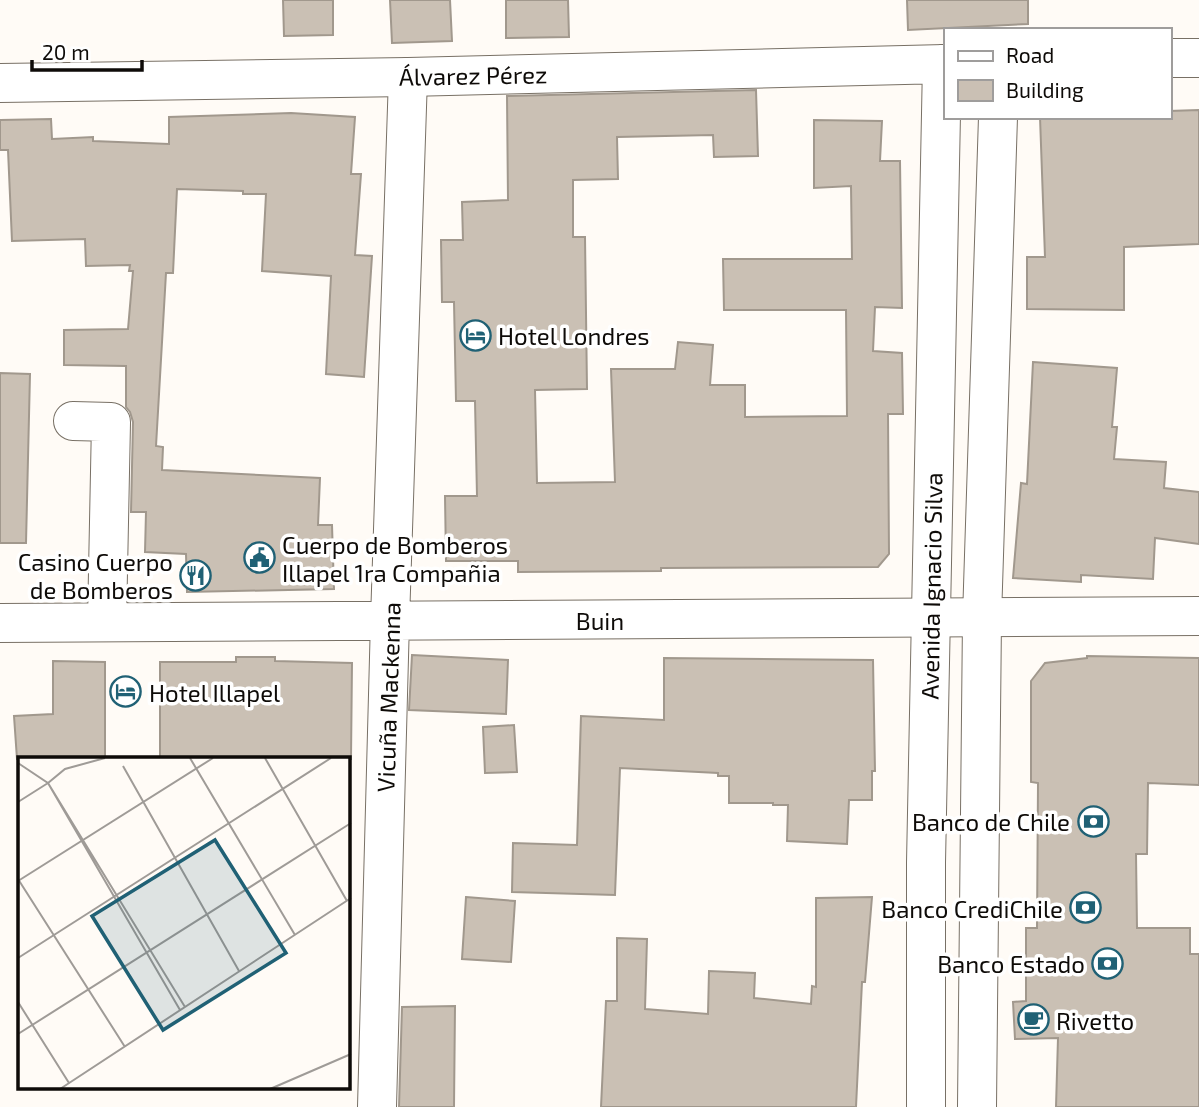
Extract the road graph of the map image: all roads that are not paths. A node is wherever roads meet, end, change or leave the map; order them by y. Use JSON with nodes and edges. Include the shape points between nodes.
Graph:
{"nodes":[{"id":1,"x":1171,"y":58,"type":"edge"},
{"id":2,"x":1199,"y":58,"type":"edge"},
{"id":3,"x":943,"y":64,"type":"edge"},
{"id":4,"x":408,"y":77,"type":"junction"},
{"id":5,"x":0,"y":83,"type":"edge"},
{"id":6,"x":998,"y":119,"type":"edge"},
{"id":7,"x":73,"y":421,"type":"dead end"},
{"id":8,"x":1199,"y":616,"type":"edge"},
{"id":9,"x":931,"y":618,"type":"junction"},
{"id":10,"x":982,"y":618,"type":"junction"},
{"id":11,"x":390,"y":621,"type":"junction"},
{"id":12,"x":107,"y":622,"type":"junction"},
{"id":13,"x":0,"y":623,"type":"edge"},
{"id":14,"x":377,"y":1107,"type":"edge"},
{"id":15,"x":926,"y":1107,"type":"edge"},
{"id":16,"x":977,"y":1107,"type":"edge"}],
"edges":[{"from":1,"to":2,"type":"main road"},
{"from":3,"to":4,"type":"main road","name":"Álvarez Pérez"},
{"from":3,"to":9,"type":"main road","name":"Avenida Ignacio Silva"},
{"from":4,"to":5,"type":"main road","name":"Álvarez Pérez"},
{"from":4,"to":11,"type":"main road","name":"Vicuña Mackenna"},
{"from":6,"to":10,"type":"main road"},
{"from":7,"to":12,"type":"main road","via":[[111,422]]},
{"from":8,"to":10,"type":"main road","name":"Buin"},
{"from":9,"to":10,"type":"main road","name":"Buin"},
{"from":9,"to":11,"type":"main road","name":"Buin"},
{"from":9,"to":15,"type":"main road","name":"Avenida Ignacio Silva"},
{"from":10,"to":16,"type":"main road"},
{"from":11,"to":12,"type":"main road","name":"Buin"},
{"from":11,"to":14,"type":"main road","name":"Vicuña Mackenna"},
{"from":12,"to":13,"type":"main road","name":"Buin"}]}
